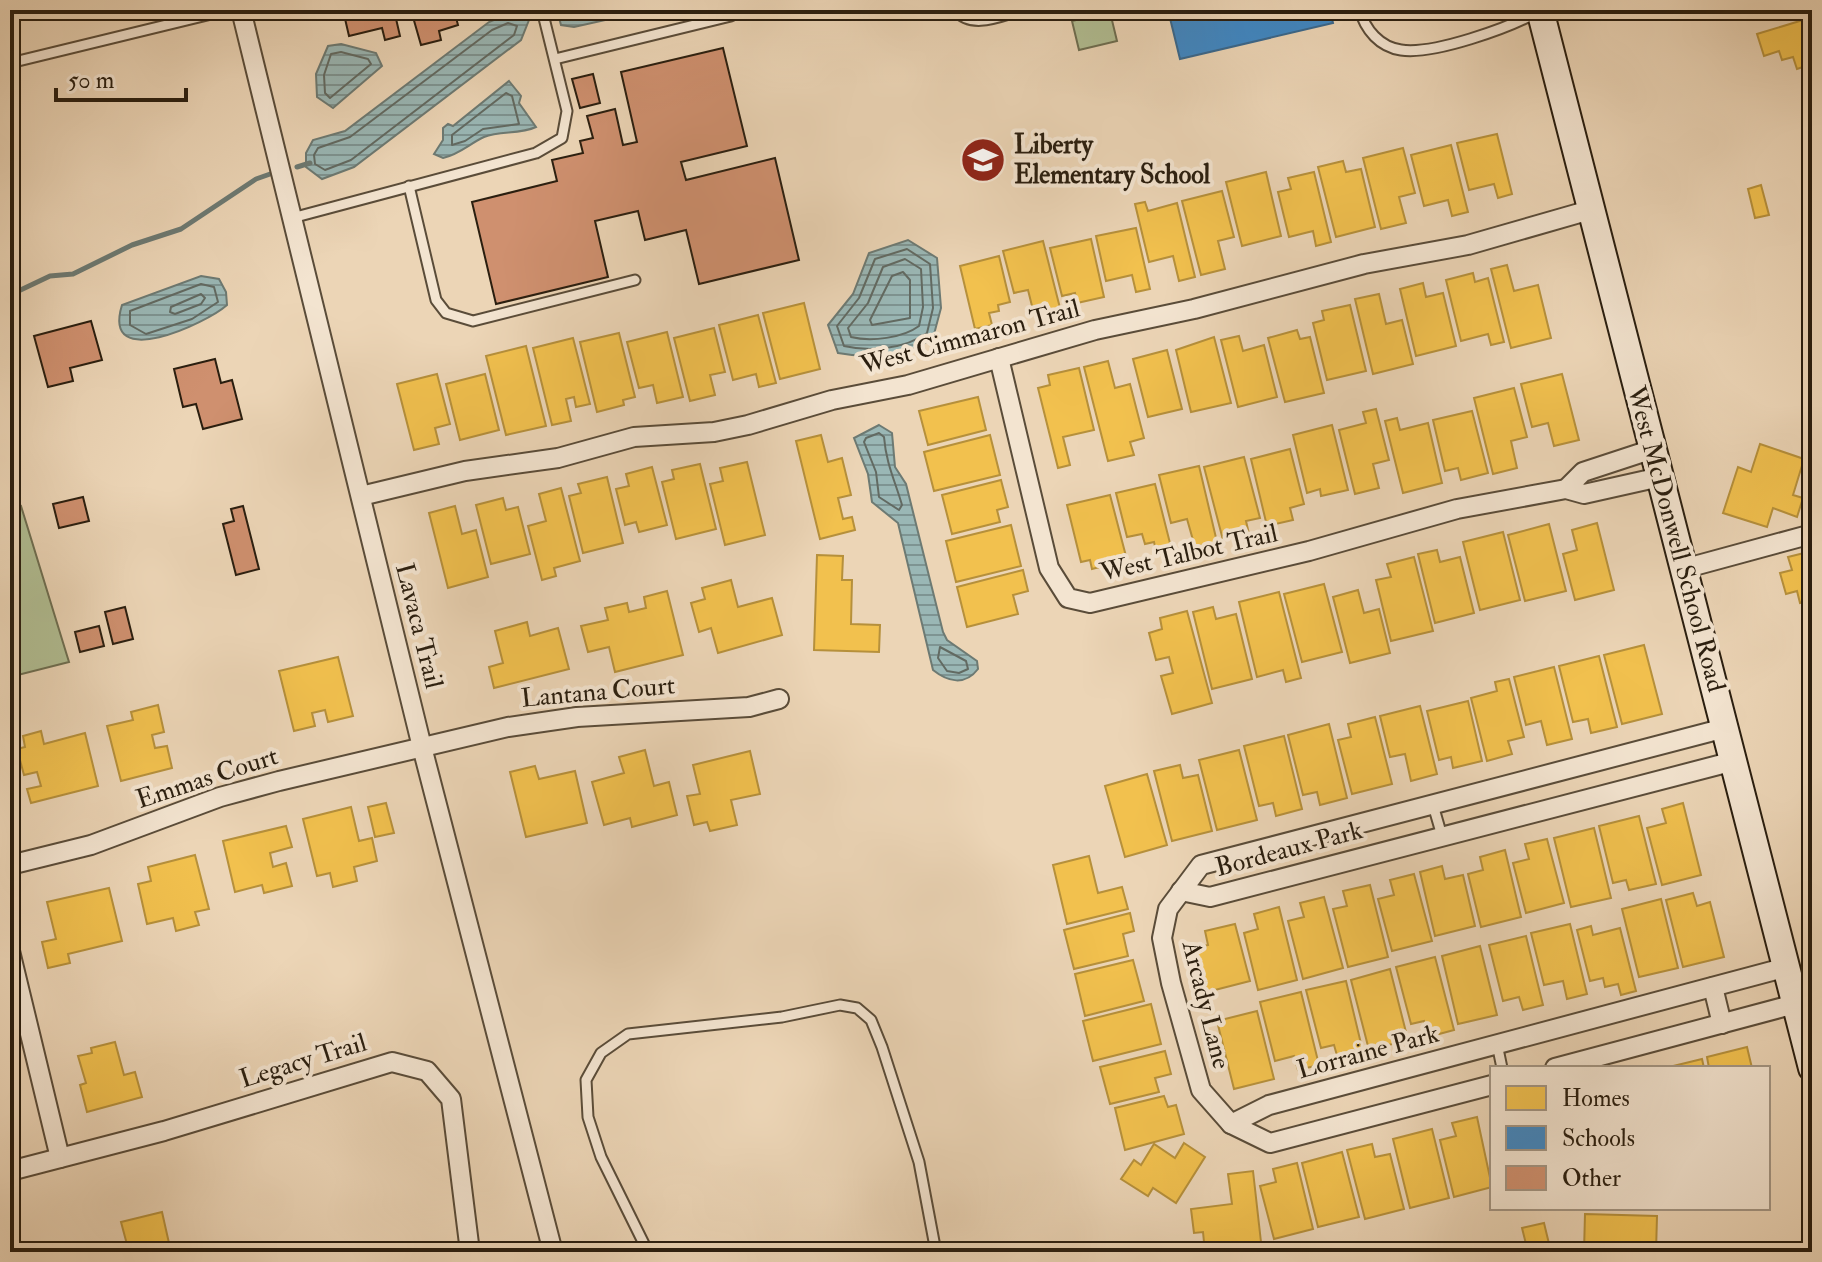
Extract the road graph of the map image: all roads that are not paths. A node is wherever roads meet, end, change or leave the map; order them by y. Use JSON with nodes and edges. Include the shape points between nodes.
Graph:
{"nodes":[{"id":1,"x":176,"y":10,"type":"edge"},
{"id":2,"x":228,"y":10,"type":"edge"},
{"id":3,"x":241,"y":10,"type":"edge"},
{"id":4,"x":542,"y":10,"type":"edge"},
{"id":5,"x":955,"y":10,"type":"edge"},
{"id":6,"x":1022,"y":10,"type":"edge"},
{"id":7,"x":1360,"y":10,"type":"edge"},
{"id":8,"x":1483,"y":10,"type":"edge"},
{"id":9,"x":1540,"y":10,"type":"edge"},
{"id":10,"x":731,"y":16,"type":"dead end"},
{"id":11,"x":179,"y":22,"type":"junction"},
{"id":12,"x":555,"y":59,"type":"junction"},
{"id":13,"x":10,"y":63,"type":"edge"},
{"id":14,"x":409,"y":186,"type":"junction"},
{"id":15,"x":1590,"y":210,"type":"junction"},
{"id":16,"x":292,"y":218,"type":"junction"},
{"id":17,"x":635,"y":280,"type":"dead end"},
{"id":18,"x":999,"y":358,"type":"junction"},
{"id":19,"x":1653,"y":449,"type":"junction"},
{"id":20,"x":1660,"y":477,"type":"junction"},
{"id":21,"x":1566,"y":489,"type":"junction"},
{"id":22,"x":361,"y":496,"type":"junction"},
{"id":23,"x":1812,"y":534,"type":"edge"},
{"id":24,"x":1683,"y":569,"type":"junction"},
{"id":25,"x":779,"y":699,"type":"dead end"},
{"id":26,"x":1725,"y":728,"type":"junction"},
{"id":27,"x":422,"y":747,"type":"junction"},
{"id":28,"x":1645,"y":749,"type":"junction"},
{"id":29,"x":1734,"y":761,"type":"junction"},
{"id":30,"x":1653,"y":782,"type":"junction"},
{"id":31,"x":1433,"y":805,"type":"junction"},
{"id":32,"x":1442,"y":836,"type":"junction"},
{"id":33,"x":10,"y":865,"type":"edge"},
{"id":34,"x":1181,"y":891,"type":"junction"},
{"id":35,"x":10,"y":951,"type":"edge"},
{"id":36,"x":1787,"y":967,"type":"junction"},
{"id":37,"x":1713,"y":987,"type":"junction"},
{"id":38,"x":1795,"y":1004,"type":"junction"},
{"id":39,"x":1722,"y":1024,"type":"junction"},
{"id":40,"x":1497,"y":1044,"type":"junction"},
{"id":41,"x":1502,"y":1066,"type":"edge"},
{"id":42,"x":1563,"y":1066,"type":"edge"},
{"id":43,"x":1812,"y":1068,"type":"edge"},
{"id":44,"x":1490,"y":1086,"type":"edge"},
{"id":45,"x":1231,"y":1124,"type":"junction"},
{"id":46,"x":60,"y":1158,"type":"junction"},
{"id":47,"x":10,"y":1171,"type":"edge"},
{"id":48,"x":470,"y":1252,"type":"edge"},
{"id":49,"x":553,"y":1252,"type":"edge"},
{"id":50,"x":648,"y":1252,"type":"edge"},
{"id":51,"x":936,"y":1252,"type":"edge"}],
"edges":[{"from":1,"to":11,"type":"lane"},
{"from":2,"to":11,"type":"lane"},
{"from":3,"to":16,"type":"street","name":"Lavaca Trail"},
{"from":4,"to":12,"type":"lane"},
{"from":5,"to":6,"type":"lane","via":[[974,22]]},
{"from":7,"to":9,"type":"lane","via":[[1375,38],[1389,47],[1416,51],[1511,27]]},
{"from":8,"to":9,"type":"lane"},
{"from":9,"to":15,"type":"main road","name":"West McDonwell School Road"},
{"from":10,"to":12,"type":"lane"},
{"from":11,"to":13,"type":"lane"},
{"from":12,"to":14,"type":"lane","via":[[567,111],[562,138],[536,153]]},
{"from":14,"to":16,"type":"lane"},
{"from":14,"to":17,"type":"lane","via":[[436,300],[446,313],[473,321]]},
{"from":15,"to":18,"type":"street","name":"West Cimmaron Trail","via":[[1468,245],[1364,264]]},
{"from":15,"to":19,"type":"main road","name":"West McDonwell School Road"},
{"from":16,"to":22,"type":"street","name":"Lavaca Trail"},
{"from":18,"to":21,"type":"street","name":"West Talbot Trail","via":[[1049,568],[1068,598],[1090,603],[1457,509]]},
{"from":18,"to":22,"type":"street","name":"West Cimmaron Trail","via":[[748,425],[634,437],[558,458],[465,471]]},
{"from":19,"to":20,"type":"main road","name":"West McDonwell School Road"},
{"from":19,"to":21,"type":"street","name":"West Talbot Trail","via":[[1583,472]]},
{"from":20,"to":21,"type":"street","name":"West Talbot Trail","via":[[1584,494]]},
{"from":20,"to":24,"type":"main road","name":"West McDonwell School Road"},
{"from":22,"to":27,"type":"street","name":"Lavaca Trail"},
{"from":23,"to":24,"type":"street"},
{"from":24,"to":26,"type":"main road","name":"West McDonwell School Road"},
{"from":25,"to":27,"type":"street","name":"Lantana Court","via":[[749,707],[563,719]]},
{"from":26,"to":28,"type":"street","name":"Bordeaux Park"},
{"from":26,"to":29,"type":"main road","name":"West McDonwell School Road"},
{"from":27,"to":33,"type":"street","name":"Emmas Court","via":[[220,797],[91,845]]},
{"from":27,"to":49,"type":"street","name":"Lavaca Trail"},
{"from":28,"to":30,"type":"street"},
{"from":28,"to":31,"type":"street","name":"Bordeaux Park"},
{"from":29,"to":30,"type":"street","name":"Bordeaux Park"},
{"from":29,"to":36,"type":"main road","name":"West McDonwell School Road"},
{"from":30,"to":32,"type":"street","name":"Bordeaux Park"},
{"from":31,"to":32,"type":"lane"},
{"from":31,"to":34,"type":"street","name":"Bordeaux Park","via":[[1201,865]]},
{"from":32,"to":34,"type":"street","name":"Bordeaux Park","via":[[1210,897]]},
{"from":34,"to":45,"type":"street","name":"Arcady Lane","via":[[1168,909],[1162,938],[1171,983],[1201,1090]]},
{"from":35,"to":46,"type":"street"},
{"from":36,"to":37,"type":"street","name":"Lorraine Park"},
{"from":36,"to":38,"type":"main road","name":"West McDonwell School Road"},
{"from":37,"to":39,"type":"street"},
{"from":37,"to":40,"type":"street","name":"Lorraine Park"},
{"from":38,"to":39,"type":"street"},
{"from":38,"to":43,"type":"main road","name":"West McDonwell School Road"},
{"from":39,"to":42,"type":"street"},
{"from":40,"to":41,"type":"lane"},
{"from":40,"to":45,"type":"street","name":"Lorraine Park","via":[[1269,1105]]},
{"from":44,"to":45,"type":"street","via":[[1270,1143]]},
{"from":46,"to":47,"type":"street","name":"Legacy Trail"},
{"from":46,"to":48,"type":"street","name":"Legacy Trail","via":[[392,1062],[427,1071],[451,1099]]},
{"from":50,"to":51,"type":"lane","via":[[601,1157],[588,1117],[586,1080],[601,1053],[628,1034],[782,1017],[840,1005],[857,1008],[871,1020],[882,1047],[919,1162]]}]}
